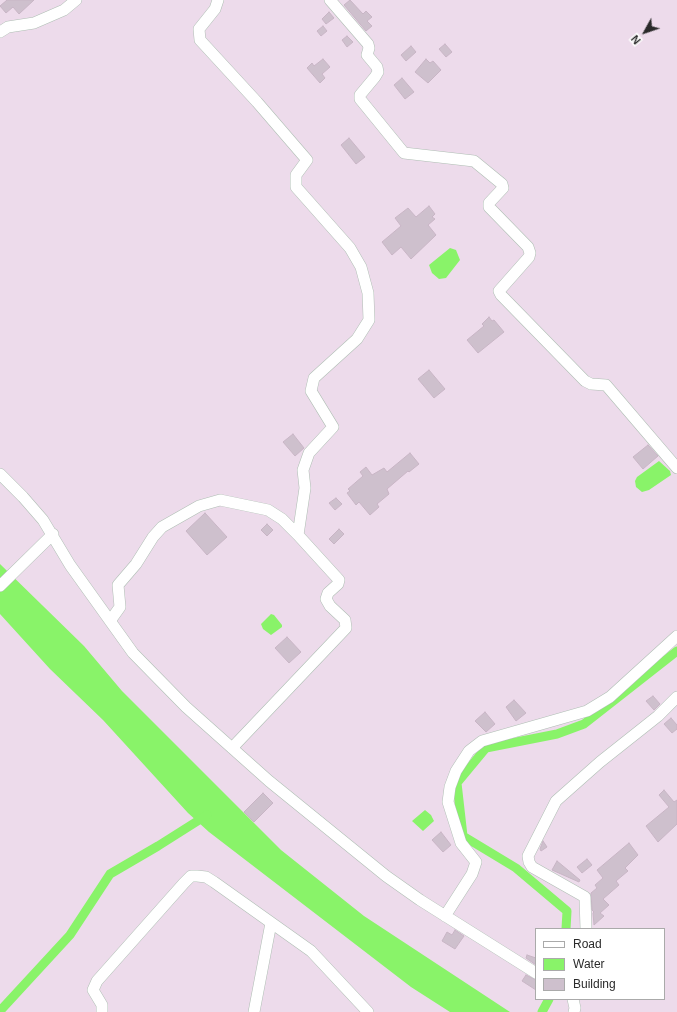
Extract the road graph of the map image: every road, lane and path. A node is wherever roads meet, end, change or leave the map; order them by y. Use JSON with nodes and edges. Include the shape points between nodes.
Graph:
{"nodes":[{"id":1,"x":76,"y":0,"type":"edge"},
{"id":2,"x":218,"y":0,"type":"edge"},
{"id":3,"x":330,"y":0,"type":"edge"},
{"id":4,"x":0,"y":32,"type":"edge"},
{"id":5,"x":677,"y":468,"type":"edge"},
{"id":6,"x":0,"y":474,"type":"edge"},
{"id":7,"x":52,"y":534,"type":"junction"},
{"id":8,"x":298,"y":535,"type":"junction"},
{"id":9,"x":0,"y":586,"type":"edge"},
{"id":10,"x":110,"y":622,"type":"junction"},
{"id":11,"x":677,"y":636,"type":"edge"},
{"id":12,"x":677,"y":697,"type":"edge"},
{"id":13,"x":232,"y":748,"type":"junction"},
{"id":14,"x":445,"y":916,"type":"junction"},
{"id":15,"x":271,"y":923,"type":"junction"},
{"id":16,"x":586,"y":928,"type":"edge"},
{"id":17,"x":535,"y":972,"type":"edge"},
{"id":18,"x":572,"y":1000,"type":"edge"},
{"id":19,"x":102,"y":1012,"type":"edge"},
{"id":20,"x":254,"y":1012,"type":"edge"},
{"id":21,"x":368,"y":1012,"type":"edge"},
{"id":22,"x":574,"y":1012,"type":"edge"}],
"edges":[{"from":1,"to":4,"type":"street","via":[[64,10],[34,23],[8,27]]},
{"from":2,"to":8,"type":"street","via":[[215,9],[198,29],[200,40],[307,160],[296,175],[296,187],[350,248],[361,267],[368,293],[368,320],[357,339],[314,378],[311,391],[333,427],[309,453],[304,470],[305,488]]},
{"from":3,"to":5,"type":"street","via":[[368,44],[367,55],[377,67],[378,72],[360,99],[404,153],[474,161],[502,184],[503,188],[489,207],[528,247],[530,253],[499,291],[501,295],[585,381],[590,384],[606,385]]},
{"from":6,"to":7,"type":"street","via":[[23,497]]},
{"from":7,"to":9,"type":"street"},
{"from":7,"to":10,"type":"street","via":[[70,565]]},
{"from":8,"to":10,"type":"street","via":[[282,519],[268,510],[220,500],[199,506],[162,527],[153,537],[136,564],[118,584],[120,607]]},
{"from":8,"to":13,"type":"street","via":[[339,580],[326,599],[346,620],[346,628]]},
{"from":10,"to":13,"type":"street","via":[[148,670]]},
{"from":11,"to":14,"type":"street","via":[[610,696],[588,711],[482,741],[469,751],[456,771],[448,802],[461,843],[476,862],[472,874]]},
{"from":12,"to":16,"type":"street","via":[[658,716],[556,801],[528,856],[532,867],[585,897]]},
{"from":13,"to":14,"type":"street","via":[[386,876]]},
{"from":14,"to":17,"type":"street"},
{"from":15,"to":19,"type":"street","via":[[206,877],[191,876],[97,981],[93,990],[102,1004]]},
{"from":15,"to":20,"type":"street"},
{"from":15,"to":21,"type":"street","via":[[311,951]]},
{"from":18,"to":22,"type":"street"}]}
